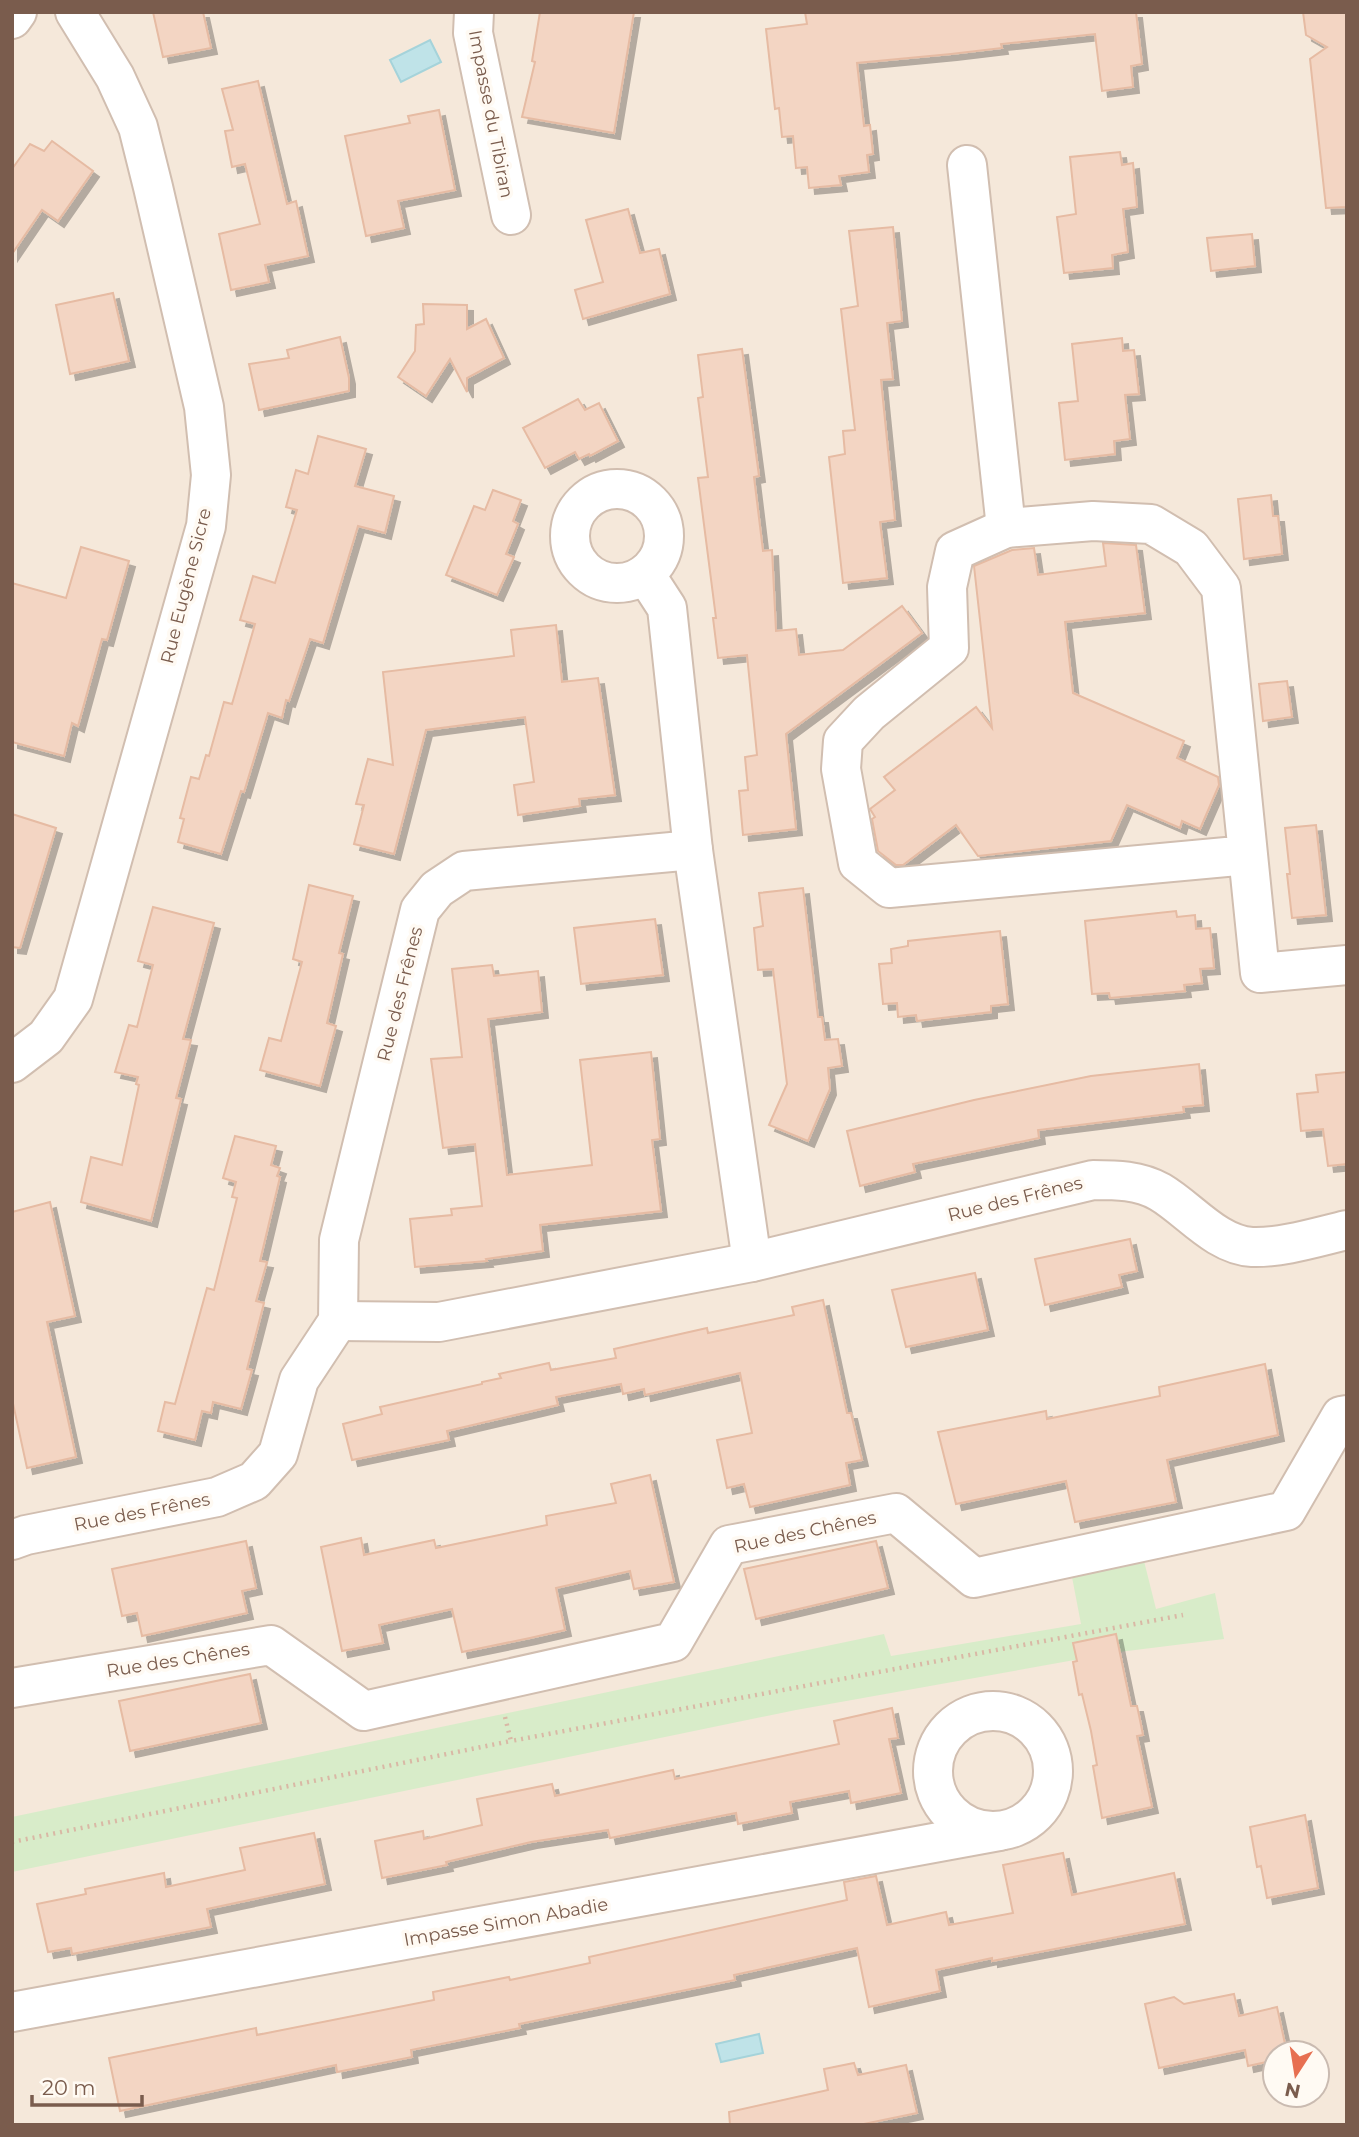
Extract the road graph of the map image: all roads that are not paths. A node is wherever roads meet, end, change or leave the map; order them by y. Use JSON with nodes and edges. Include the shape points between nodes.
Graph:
{"nodes":[{"id":1,"x":17,"y":12,"type":"edge"},
{"id":2,"x":75,"y":12,"type":"edge"},
{"id":3,"x":474,"y":12,"type":"edge"},
{"id":4,"x":12,"y":19,"type":"edge"},
{"id":5,"x":967,"y":165,"type":"dead end"},
{"id":6,"x":511,"y":215,"type":"dead end"},
{"id":7,"x":1006,"y":528,"type":"junction"},
{"id":8,"x":645,"y":574,"type":"dead end"},
{"id":9,"x":693,"y":850,"type":"junction"},
{"id":10,"x":1248,"y":855,"type":"junction"},
{"id":11,"x":1347,"y":965,"type":"edge"},
{"id":12,"x":12,"y":1063,"type":"edge"},
{"id":13,"x":1347,"y":1230,"type":"edge"},
{"id":14,"x":752,"y":1262,"type":"junction"},
{"id":15,"x":338,"y":1321,"type":"junction"},
{"id":16,"x":1347,"y":1415,"type":"edge"},
{"id":17,"x":12,"y":1540,"type":"edge"},
{"id":18,"x":12,"y":1688,"type":"edge"},
{"id":19,"x":999,"y":1831,"type":"dead end"},
{"id":20,"x":12,"y":2012,"type":"edge"}],
"edges":[{"from":1,"to":4,"type":"street"},
{"from":2,"to":12,"type":"street","name":"Rue Eugène Sicre","via":[[115,77],[138,127],[204,407],[211,475],[206,526],[73,999],[46,1037]]},
{"from":3,"to":6,"type":"street","name":"Impasse du Tibiran","via":[[473,33]]},
{"from":5,"to":7,"type":"street"},
{"from":7,"to":10,"type":"street","via":[[1093,521],[1151,524],[1191,548],[1220,588]]},
{"from":7,"to":10,"type":"street","via":[[955,551],[947,587],[949,648],[869,713],[843,741],[841,769],[858,863],[889,888]]},
{"from":8,"to":9,"type":"street","via":[[667,608]]},
{"from":9,"to":14,"type":"street"},
{"from":9,"to":15,"type":"street","name":"Rue des Frênes","via":[[464,871],[437,889],[420,910],[339,1240]]},
{"from":10,"to":11,"type":"street","via":[[1259,973]]},
{"from":13,"to":14,"type":"street","name":"Rue des Frênes","via":[[1250,1247],[1219,1236],[1160,1192],[1131,1181],[1093,1180]]},
{"from":14,"to":15,"type":"street","name":"Rue des Frênes","via":[[439,1322]]},
{"from":15,"to":17,"type":"street","name":"Rue des Frênes","via":[[299,1380],[278,1454],[254,1481],[217,1497]]},
{"from":16,"to":18,"type":"street","name":"Rue des Chênes","via":[[1341,1416],[1286,1511],[974,1578],[895,1513],[729,1545],[673,1642],[364,1711],[271,1645]]},
{"from":19,"to":20,"type":"street","name":"Impasse Simon Abadie"}]}
